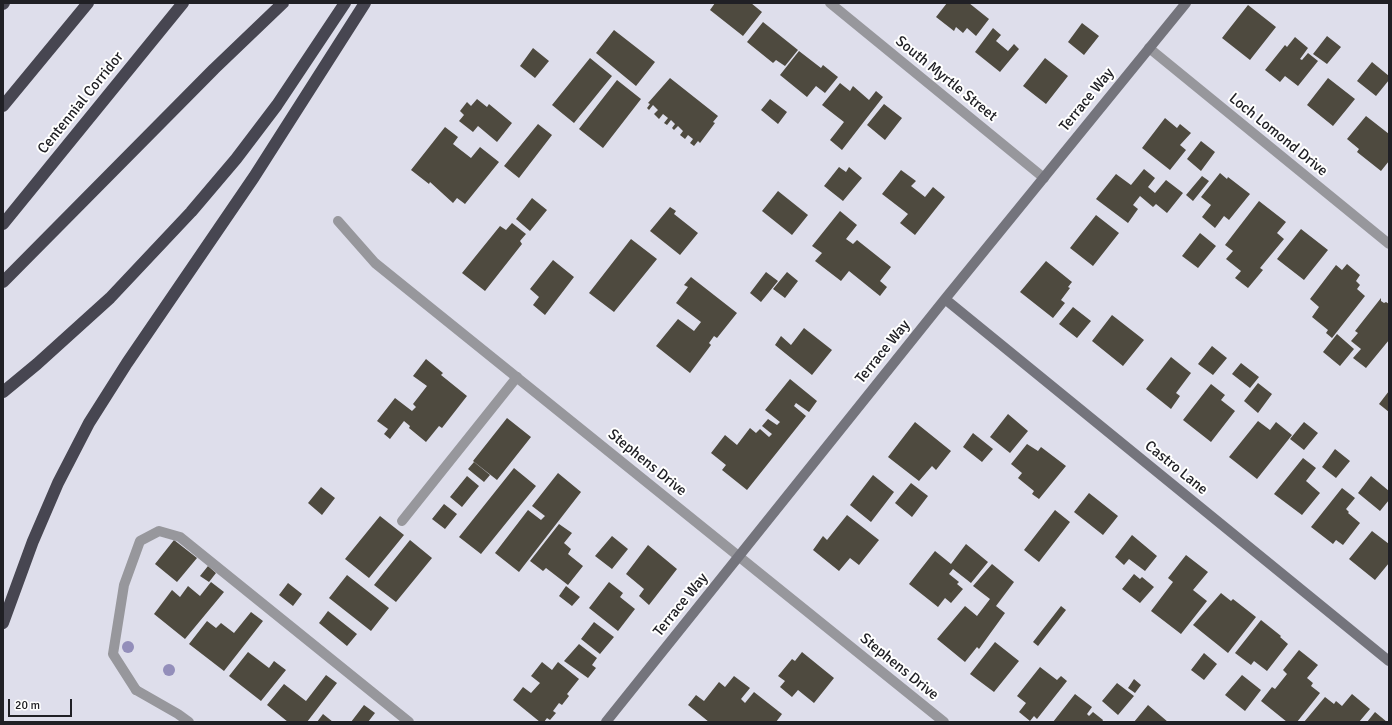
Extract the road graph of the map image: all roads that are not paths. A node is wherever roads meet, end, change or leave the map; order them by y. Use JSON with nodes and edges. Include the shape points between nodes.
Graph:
{"nodes":[{"id":1,"x":88,"y":3,"type":"edge"},
{"id":2,"x":183,"y":3,"type":"edge"},
{"id":3,"x":283,"y":3,"type":"edge"},
{"id":4,"x":345,"y":3,"type":"edge"},
{"id":5,"x":365,"y":3,"type":"edge"},
{"id":6,"x":830,"y":3,"type":"edge"},
{"id":7,"x":1186,"y":3,"type":"edge"},
{"id":8,"x":1149,"y":48,"type":"junction"},
{"id":9,"x":3,"y":106,"type":"edge"},
{"id":10,"x":1044,"y":178,"type":"junction"},
{"id":11,"x":338,"y":221,"type":"dead end"},
{"id":12,"x":3,"y":224,"type":"edge"},
{"id":13,"x":1389,"y":244,"type":"edge"},
{"id":14,"x":3,"y":282,"type":"edge"},
{"id":15,"x":945,"y":299,"type":"junction"},
{"id":16,"x":517,"y":377,"type":"junction"},
{"id":17,"x":3,"y":392,"type":"edge"},
{"id":18,"x":402,"y":521,"type":"dead end"},
{"id":19,"x":740,"y":557,"type":"junction"},
{"id":20,"x":3,"y":624,"type":"edge"},
{"id":21,"x":1389,"y":661,"type":"edge"},
{"id":22,"x":189,"y":722,"type":"edge"},
{"id":23,"x":409,"y":722,"type":"edge"},
{"id":24,"x":606,"y":722,"type":"edge"},
{"id":25,"x":944,"y":722,"type":"edge"}],
"edges":[{"from":1,"to":9,"type":"highway"},
{"from":2,"to":12,"type":"highway","name":"Centennial Corridor"},
{"from":3,"to":14,"type":"highway"},
{"from":4,"to":17,"type":"highway","via":[[277,105],[191,212],[110,298]]},
{"from":5,"to":20,"type":"highway","via":[[254,177],[127,362],[89,423],[32,541]]},
{"from":6,"to":10,"type":"street","name":"South Myrtle Street"},
{"from":7,"to":8,"type":"street","name":"Terrace Way"},
{"from":8,"to":10,"type":"street","name":"Terrace Way"},
{"from":8,"to":13,"type":"street","name":"Loch Lomond Drive"},
{"from":10,"to":15,"type":"street","name":"Terrace Way"},
{"from":11,"to":16,"type":"street","name":"Stephens Drive","via":[[375,263]]},
{"from":15,"to":19,"type":"street","name":"Terrace Way"},
{"from":15,"to":21,"type":"street","name":"Castro Lane"},
{"from":16,"to":18,"type":"street"},
{"from":16,"to":19,"type":"street","name":"Stephens Drive"},
{"from":19,"to":24,"type":"street","name":"Terrace Way"},
{"from":19,"to":25,"type":"street","name":"Stephens Drive"},
{"from":22,"to":23,"type":"street","via":[[136,690],[113,654],[124,585],[140,541],[159,531],[180,537]]}]}
